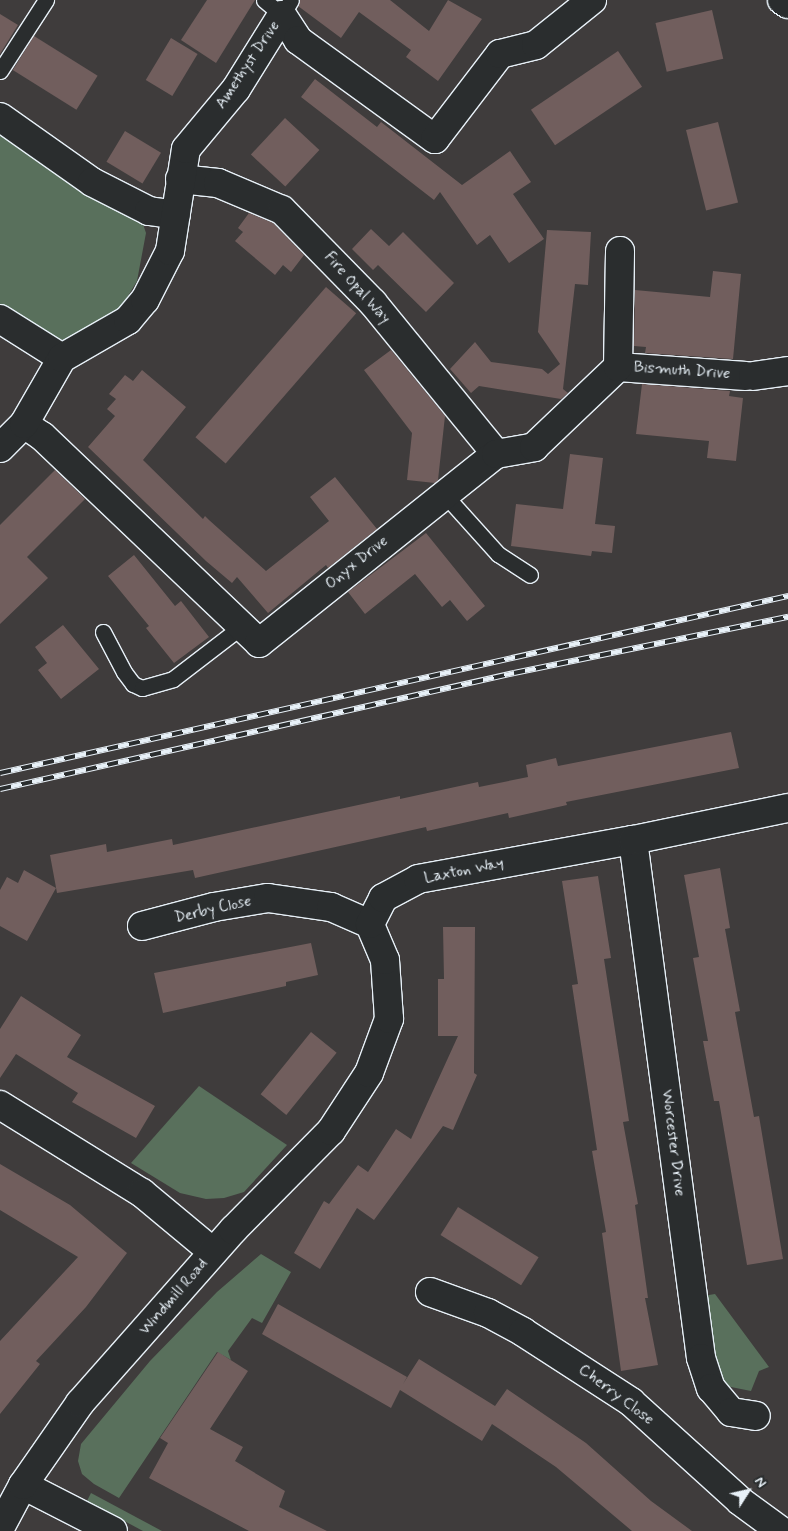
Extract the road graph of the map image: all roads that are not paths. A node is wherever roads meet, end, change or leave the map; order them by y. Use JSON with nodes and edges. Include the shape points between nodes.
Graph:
{"nodes":[{"id":1,"x":46,"y":0,"type":"edge"},
{"id":2,"x":592,"y":0,"type":"edge"},
{"id":3,"x":782,"y":0,"type":"edge"},
{"id":4,"x":788,"y":4,"type":"edge"},
{"id":5,"x":279,"y":5,"type":"edge"},
{"id":6,"x":0,"y":70,"type":"edge"},
{"id":7,"x":0,"y":117,"type":"edge"},
{"id":8,"x":180,"y":179,"type":"junction"},
{"id":9,"x":176,"y":215,"type":"junction"},
{"id":10,"x":620,"y":251,"type":"dead end"},
{"id":11,"x":0,"y":319,"type":"edge"},
{"id":12,"x":62,"y":358,"type":"junction"},
{"id":13,"x":618,"y":367,"type":"junction"},
{"id":14,"x":788,"y":370,"type":"edge"},
{"id":15,"x":24,"y":424,"type":"junction"},
{"id":16,"x":0,"y":448,"type":"edge"},
{"id":17,"x":496,"y":454,"type":"junction"},
{"id":18,"x":444,"y":494,"type":"junction"},
{"id":19,"x":530,"y":575,"type":"dead end"},
{"id":20,"x":242,"y":626,"type":"junction"},
{"id":21,"x":103,"y":632,"type":"dead end"},
{"id":22,"x":788,"y":808,"type":"edge"},
{"id":23,"x":634,"y":840,"type":"junction"},
{"id":24,"x":370,"y":924,"type":"junction"},
{"id":25,"x":142,"y":926,"type":"dead end"},
{"id":26,"x":0,"y":1105,"type":"edge"},
{"id":27,"x":214,"y":1252,"type":"junction"},
{"id":28,"x":430,"y":1292,"type":"dead end"},
{"id":29,"x":756,"y":1416,"type":"dead end"},
{"id":30,"x":22,"y":1485,"type":"junction"},
{"id":31,"x":0,"y":1528,"type":"edge"},
{"id":32,"x":113,"y":1531,"type":"edge"},
{"id":33,"x":781,"y":1531,"type":"edge"}],
"edges":[{"from":1,"to":6,"type":"lane"},
{"from":2,"to":5,"type":"street","name":"Amethyst Drive","via":[[536,45],[500,54],[435,139],[298,40]]},
{"from":3,"to":4,"type":"street"},
{"from":5,"to":8,"type":"street","name":"Amethyst Drive","via":[[236,88],[186,149]]},
{"from":7,"to":9,"type":"street","via":[[92,182],[149,211]]},
{"from":8,"to":9,"type":"street","name":"Amethyst Drive"},
{"from":8,"to":17,"type":"street","name":"Fire Opal Way","via":[[218,183],[282,210],[373,303]]},
{"from":9,"to":12,"type":"street","name":"Amethyst Drive","via":[[170,251],[145,300],[128,320]]},
{"from":10,"to":13,"type":"street"},
{"from":11,"to":12,"type":"street"},
{"from":12,"to":15,"type":"street"},
{"from":13,"to":14,"type":"street","name":"Bismuth Drive","via":[[750,376]]},
{"from":13,"to":17,"type":"street","name":"Onyx Drive","via":[[534,447]]},
{"from":15,"to":16,"type":"street"},
{"from":15,"to":20,"type":"street","name":"Onyx Drive","via":[[42,436]]},
{"from":17,"to":18,"type":"street","name":"Onyx Drive"},
{"from":18,"to":19,"type":"lane","via":[[498,554]]},
{"from":18,"to":20,"type":"street","name":"Onyx Drive","via":[[259,643]]},
{"from":20,"to":21,"type":"lane","via":[[173,679],[142,688],[133,684],[124,672]]},
{"from":22,"to":23,"type":"street","name":"Laxton Way"},
{"from":23,"to":24,"type":"street","name":"Laxton Way","via":[[418,879],[383,898]]},
{"from":23,"to":29,"type":"street","name":"Worcester Drive","via":[[701,1358],[711,1388],[731,1412]]},
{"from":24,"to":25,"type":"street","name":"Derby Close","via":[[331,907],[268,898],[214,907]]},
{"from":24,"to":27,"type":"street","via":[[385,960],[389,1019],[369,1073],[331,1131]]},
{"from":26,"to":27,"type":"street","name":"Windmill Road","via":[[142,1193]]},
{"from":27,"to":30,"type":"street","name":"Windmill Road","via":[[80,1403]]},
{"from":28,"to":33,"type":"street","name":"Cherry Close","via":[[488,1313],[514,1327],[631,1402],[740,1501]]},
{"from":30,"to":31,"type":"street","name":"Windmill Road"},
{"from":30,"to":32,"type":"street"}]}
